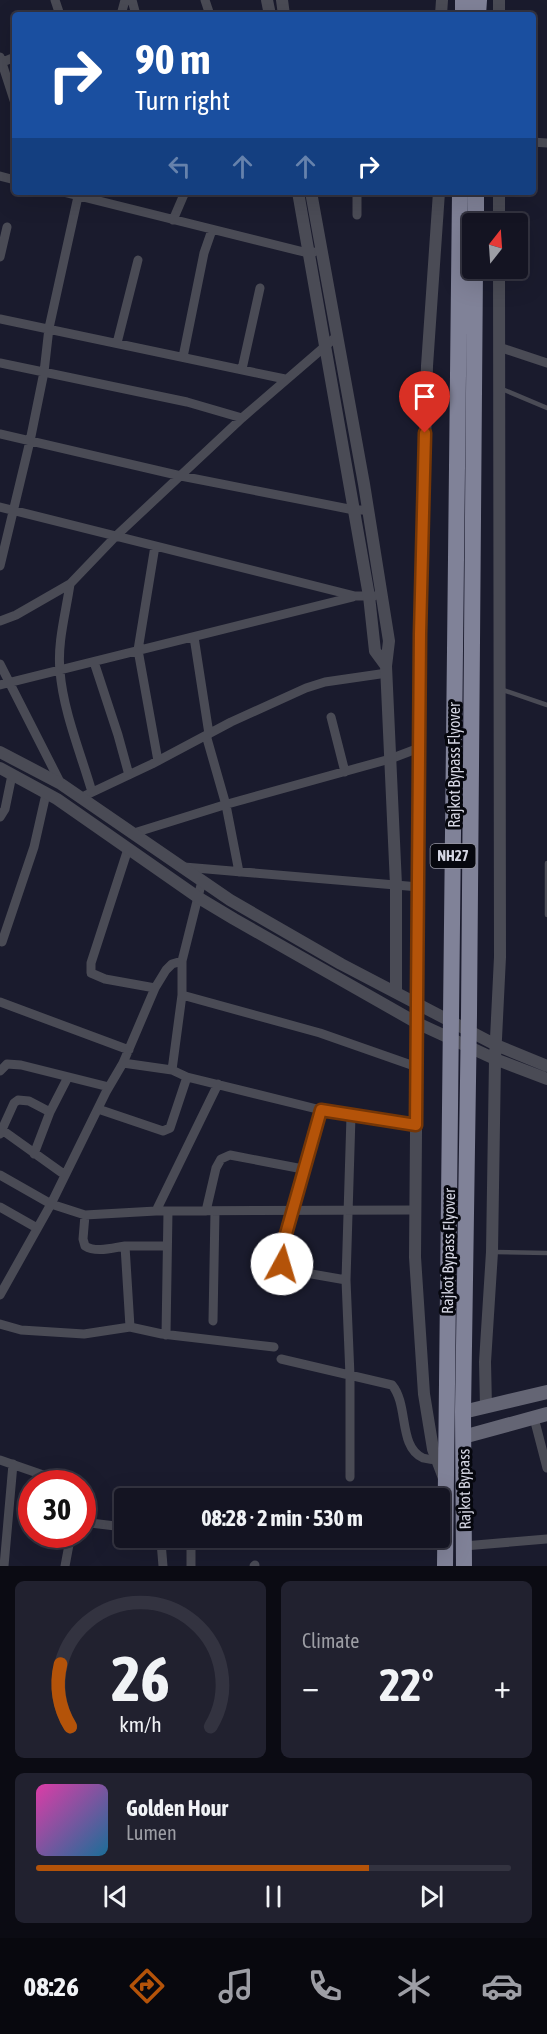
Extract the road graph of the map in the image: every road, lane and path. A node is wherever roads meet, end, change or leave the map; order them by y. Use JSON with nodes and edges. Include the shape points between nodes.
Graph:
{"nodes":[{"id":1,"x":1,"y":60,"type":"edge"},
{"id":2,"x":12,"y":94,"type":"edge"},
{"id":3,"x":78,"y":195,"type":"edge"},
{"id":4,"x":86,"y":195,"type":"edge"},
{"id":5,"x":184,"y":195,"type":"edge"},
{"id":6,"x":298,"y":195,"type":"edge"},
{"id":7,"x":312,"y":195,"type":"edge"},
{"id":8,"x":357,"y":195,"type":"edge"},
{"id":9,"x":439,"y":195,"type":"edge"},
{"id":10,"x":460,"y":195,"type":"edge"},
{"id":11,"x":476,"y":195,"type":"edge"},
{"id":12,"x":499,"y":195,"type":"edge"},
{"id":13,"x":102,"y":197,"type":"edge"},
{"id":14,"x":476,"y":213,"type":"edge"},
{"id":15,"x":499,"y":213,"type":"edge"},
{"id":16,"x":357,"y":215,"type":"dead end"},
{"id":17,"x":172,"y":220,"type":"junction"},
{"id":18,"x":7,"y":227,"type":"dead end"},
{"id":19,"x":212,"y":230,"type":"junction"},
{"id":20,"x":321,"y":252,"type":"junction"},
{"id":21,"x":308,"y":253,"type":"junction"},
{"id":22,"x":0,"y":256,"type":"edge"},
{"id":23,"x":138,"y":260,"type":"dead end"},
{"id":24,"x":472,"y":279,"type":"edge"},
{"id":25,"x":499,"y":279,"type":"edge"},
{"id":26,"x":260,"y":288,"type":"dead end"},
{"id":27,"x":467,"y":301,"type":"junction"},
{"id":28,"x":0,"y":319,"type":"edge"},
{"id":29,"x":49,"y":328,"type":"junction"},
{"id":30,"x":337,"y":336,"type":"junction"},
{"id":31,"x":117,"y":343,"type":"junction"},
{"id":32,"x":324,"y":346,"type":"junction"},
{"id":33,"x":499,"y":347,"type":"junction"},
{"id":34,"x":183,"y":357,"type":"junction"},
{"id":35,"x":0,"y":363,"type":"edge"},
{"id":36,"x":547,"y":363,"type":"edge"},
{"id":37,"x":242,"y":369,"type":"junction"},
{"id":38,"x":44,"y":372,"type":"junction"},
{"id":39,"x":285,"y":379,"type":"junction"},
{"id":40,"x":499,"y":388,"type":"junction"},
{"id":41,"x":547,"y":408,"type":"edge"},
{"id":42,"x":242,"y":418,"type":"junction"},
{"id":43,"x":0,"y":435,"type":"edge"},
{"id":44,"x":30,"y":441,"type":"junction"},
{"id":45,"x":181,"y":476,"type":"junction"},
{"id":46,"x":0,"y":507,"type":"edge"},
{"id":47,"x":13,"y":510,"type":"junction"},
{"id":48,"x":354,"y":510,"type":"junction"},
{"id":49,"x":368,"y":510,"type":"junction"},
{"id":50,"x":116,"y":536,"type":"junction"},
{"id":51,"x":155,"y":546,"type":"junction"},
{"id":52,"x":0,"y":566,"type":"edge"},
{"id":53,"x":70,"y":584,"type":"junction"},
{"id":54,"x":355,"y":596,"type":"junction"},
{"id":55,"x":369,"y":596,"type":"junction"},
{"id":56,"x":382,"y":596,"type":"junction"},
{"id":57,"x":0,"y":621,"type":"edge"},
{"id":58,"x":194,"y":637,"type":"junction"},
{"id":59,"x":138,"y":650,"type":"junction"},
{"id":60,"x":94,"y":662,"type":"junction"},
{"id":61,"x":0,"y":664,"type":"edge"},
{"id":62,"x":60,"y":670,"type":"junction"},
{"id":63,"x":386,"y":670,"type":"junction"},
{"id":64,"x":11,"y":682,"type":"junction"},
{"id":65,"x":0,"y":685,"type":"edge"},
{"id":66,"x":500,"y":689,"type":"junction"},
{"id":67,"x":547,"y":705,"type":"edge"},
{"id":68,"x":331,"y":717,"type":"dead end"},
{"id":69,"x":207,"y":735,"type":"junction"},
{"id":70,"x":419,"y":748,"type":"junction"},
{"id":71,"x":0,"y":752,"type":"edge"},
{"id":72,"x":390,"y":759,"type":"junction"},
{"id":73,"x":158,"y":761,"type":"junction"},
{"id":74,"x":0,"y":768,"type":"edge"},
{"id":75,"x":345,"y":772,"type":"junction"},
{"id":76,"x":12,"y":775,"type":"junction"},
{"id":77,"x":129,"y":775,"type":"junction"},
{"id":78,"x":61,"y":784,"type":"junction"},
{"id":79,"x":46,"y":794,"type":"junction"},
{"id":80,"x":87,"y":794,"type":"junction"},
{"id":81,"x":226,"y":805,"type":"junction"},
{"id":82,"x":0,"y":817,"type":"edge"},
{"id":83,"x":134,"y":834,"type":"junction"},
{"id":84,"x":128,"y":849,"type":"junction"},
{"id":85,"x":547,"y":863,"type":"edge"},
{"id":86,"x":179,"y":866,"type":"junction"},
{"id":87,"x":239,"y":872,"type":"junction"},
{"id":88,"x":202,"y":881,"type":"junction"},
{"id":89,"x":396,"y":885,"type":"junction"},
{"id":90,"x":419,"y":887,"type":"junction"},
{"id":91,"x":199,"y":898,"type":"junction"},
{"id":92,"x":547,"y":915,"type":"edge"},
{"id":93,"x":2,"y":942,"type":"dead end"},
{"id":94,"x":182,"y":961,"type":"junction"},
{"id":95,"x":155,"y":988,"type":"junction"},
{"id":96,"x":396,"y":992,"type":"junction"},
{"id":97,"x":182,"y":995,"type":"junction"},
{"id":98,"x":0,"y":1002,"type":"edge"},
{"id":99,"x":417,"y":1003,"type":"junction"},
{"id":100,"x":417,"y":1023,"type":"junction"},
{"id":101,"x":496,"y":1045,"type":"junction"},
{"id":102,"x":129,"y":1050,"type":"junction"},
{"id":103,"x":495,"y":1059,"type":"junction"},
{"id":104,"x":123,"y":1063,"type":"junction"},
{"id":105,"x":547,"y":1066,"type":"edge"},
{"id":106,"x":417,"y":1067,"type":"junction"},
{"id":107,"x":172,"y":1070,"type":"junction"},
{"id":108,"x":0,"y":1071,"type":"edge"},
{"id":109,"x":68,"y":1077,"type":"junction"},
{"id":110,"x":187,"y":1077,"type":"junction"},
{"id":111,"x":547,"y":1079,"type":"edge"},
{"id":112,"x":218,"y":1084,"type":"junction"},
{"id":113,"x":109,"y":1087,"type":"junction"},
{"id":114,"x":98,"y":1109,"type":"junction"},
{"id":115,"x":321,"y":1110,"type":"junction"},
{"id":116,"x":51,"y":1112,"type":"junction"},
{"id":117,"x":351,"y":1116,"type":"junction"},
{"id":118,"x":416,"y":1125,"type":"junction"},
{"id":119,"x":1,"y":1132,"type":"edge"},
{"id":120,"x":34,"y":1154,"type":"junction"},
{"id":121,"x":303,"y":1169,"type":"junction"},
{"id":122,"x":0,"y":1175,"type":"edge"},
{"id":123,"x":65,"y":1175,"type":"junction"},
{"id":124,"x":51,"y":1204,"type":"junction"},
{"id":125,"x":1,"y":1209,"type":"edge"},
{"id":126,"x":415,"y":1210,"type":"junction"},
{"id":127,"x":156,"y":1211,"type":"junction"},
{"id":128,"x":168,"y":1211,"type":"junction"},
{"id":129,"x":210,"y":1211,"type":"junction"},
{"id":130,"x":292,"y":1211,"type":"junction"},
{"id":131,"x":348,"y":1211,"type":"junction"},
{"id":132,"x":86,"y":1215,"type":"junction"},
{"id":133,"x":37,"y":1228,"type":"junction"},
{"id":134,"x":125,"y":1246,"type":"junction"},
{"id":135,"x":167,"y":1246,"type":"junction"},
{"id":136,"x":492,"y":1252,"type":"junction"},
{"id":137,"x":547,"y":1253,"type":"edge"},
{"id":138,"x":346,"y":1280,"type":"junction"},
{"id":139,"x":0,"y":1295,"type":"edge"},
{"id":140,"x":213,"y":1321,"type":"dead end"},
{"id":141,"x":0,"y":1324,"type":"edge"},
{"id":142,"x":130,"y":1328,"type":"junction"},
{"id":143,"x":166,"y":1335,"type":"junction"},
{"id":144,"x":273,"y":1347,"type":"dead end"},
{"id":145,"x":281,"y":1359,"type":"dead end"},
{"id":146,"x":350,"y":1376,"type":"junction"},
{"id":147,"x":547,"y":1392,"type":"edge"},
{"id":148,"x":486,"y":1407,"type":"junction"},
{"id":149,"x":463,"y":1412,"type":"junction"},
{"id":150,"x":540,"y":1416,"type":"edge"},
{"id":151,"x":543,"y":1433,"type":"edge"},
{"id":152,"x":463,"y":1437,"type":"junction"},
{"id":153,"x":0,"y":1460,"type":"edge"},
{"id":154,"x":437,"y":1461,"type":"junction"},
{"id":155,"x":13,"y":1464,"type":"junction"},
{"id":156,"x":547,"y":1468,"type":"edge"},
{"id":157,"x":30,"y":1470,"type":"edge"},
{"id":158,"x":350,"y":1477,"type":"dead end"},
{"id":159,"x":445,"y":1482,"type":"junction"},
{"id":160,"x":96,"y":1524,"type":"edge"},
{"id":161,"x":114,"y":1526,"type":"edge"},
{"id":162,"x":547,"y":1539,"type":"edge"},
{"id":163,"x":464,"y":1546,"type":"junction"},
{"id":164,"x":68,"y":1548,"type":"edge"},
{"id":165,"x":162,"y":1548,"type":"edge"},
{"id":166,"x":191,"y":1548,"type":"edge"},
{"id":167,"x":4,"y":1566,"type":"edge"},
{"id":168,"x":65,"y":1566,"type":"edge"},
{"id":169,"x":163,"y":1566,"type":"edge"},
{"id":170,"x":191,"y":1566,"type":"edge"},
{"id":171,"x":444,"y":1566,"type":"edge"},
{"id":172,"x":464,"y":1566,"type":"edge"}],
"edges":[{"from":1,"to":2,"type":"street"},
{"from":3,"to":29,"type":"street"},
{"from":4,"to":13,"type":"street"},
{"from":5,"to":17,"type":"street"},
{"from":6,"to":21,"type":"street"},
{"from":7,"to":20,"type":"street"},
{"from":8,"to":16,"type":"street"},
{"from":9,"to":70,"type":"street","via":[[427,366]]},
{"from":10,"to":27,"type":"highway","name":"Rajkot Bypass Flyover","number":"NH27"},
{"from":11,"to":14,"type":"highway"},
{"from":12,"to":15,"type":"street"},
{"from":13,"to":17,"type":"street"},
{"from":17,"to":19,"type":"street"},
{"from":18,"to":22,"type":"street"},
{"from":19,"to":21,"type":"street"},
{"from":19,"to":34,"type":"street"},
{"from":20,"to":21,"type":"street"},
{"from":20,"to":30,"type":"street"},
{"from":21,"to":32,"type":"street"},
{"from":23,"to":31,"type":"street"},
{"from":24,"to":27,"type":"highway","name":"Rajkot Bypass Flyover","number":"NH27"},
{"from":25,"to":33,"type":"street"},
{"from":26,"to":37,"type":"street"},
{"from":27,"to":149,"type":"highway","name":"Rajkot Bypass Flyover","number":"NH27"},
{"from":27,"to":159,"type":"highway","name":"Rajkot Bypass Flyover","number":"NH27"},
{"from":28,"to":29,"type":"street"},
{"from":29,"to":31,"type":"street"},
{"from":29,"to":38,"type":"street"},
{"from":30,"to":32,"type":"street"},
{"from":30,"to":49,"type":"street"},
{"from":31,"to":34,"type":"street"},
{"from":32,"to":39,"type":"street"},
{"from":32,"to":48,"type":"street"},
{"from":33,"to":36,"type":"street"},
{"from":33,"to":40,"type":"street"},
{"from":34,"to":37,"type":"street"},
{"from":35,"to":38,"type":"street"},
{"from":37,"to":39,"type":"street"},
{"from":38,"to":42,"type":"street","via":[[187,402]]},
{"from":38,"to":44,"type":"street"},
{"from":39,"to":42,"type":"street"},
{"from":40,"to":41,"type":"lane"},
{"from":40,"to":66,"type":"street"},
{"from":42,"to":45,"type":"street"},
{"from":43,"to":44,"type":"street"},
{"from":44,"to":45,"type":"street"},
{"from":44,"to":47,"type":"street"},
{"from":45,"to":48,"type":"street"},
{"from":45,"to":50,"type":"street"},
{"from":46,"to":47,"type":"street"},
{"from":47,"to":50,"type":"street"},
{"from":47,"to":52,"type":"street"},
{"from":48,"to":49,"type":"street"},
{"from":48,"to":55,"type":"street"},
{"from":49,"to":56,"type":"street"},
{"from":50,"to":51,"type":"street"},
{"from":50,"to":53,"type":"street"},
{"from":51,"to":54,"type":"street"},
{"from":51,"to":59,"type":"street"},
{"from":53,"to":57,"type":"street"},
{"from":53,"to":62,"type":"street"},
{"from":54,"to":55,"type":"street"},
{"from":54,"to":58,"type":"street"},
{"from":55,"to":56,"type":"street"},
{"from":55,"to":63,"type":"street","via":[[374,647]]},
{"from":56,"to":63,"type":"street","via":[[389,641]]},
{"from":58,"to":59,"type":"street"},
{"from":58,"to":69,"type":"street"},
{"from":59,"to":60,"type":"street"},
{"from":59,"to":73,"type":"street"},
{"from":60,"to":62,"type":"street"},
{"from":60,"to":77,"type":"street"},
{"from":61,"to":64,"type":"street"},
{"from":62,"to":64,"type":"street"},
{"from":62,"to":80,"type":"street"},
{"from":63,"to":69,"type":"street","via":[[306,688]]},
{"from":63,"to":72,"type":"street"},
{"from":64,"to":65,"type":"street"},
{"from":64,"to":78,"type":"street"},
{"from":66,"to":67,"type":"lane"},
{"from":66,"to":101,"type":"street","via":[[500,957]]},
{"from":68,"to":75,"type":"street"},
{"from":69,"to":73,"type":"street"},
{"from":69,"to":81,"type":"street"},
{"from":70,"to":72,"type":"street"},
{"from":70,"to":90,"type":"street"},
{"from":71,"to":78,"type":"street"},
{"from":72,"to":75,"type":"street"},
{"from":72,"to":89,"type":"street"},
{"from":73,"to":77,"type":"street"},
{"from":74,"to":76,"type":"street"},
{"from":75,"to":81,"type":"street"},
{"from":76,"to":79,"type":"street"},
{"from":76,"to":82,"type":"street"},
{"from":77,"to":80,"type":"street"},
{"from":78,"to":80,"type":"street"},
{"from":79,"to":84,"type":"street"},
{"from":79,"to":93,"type":"street","via":[[34,848]]},
{"from":80,"to":83,"type":"street"},
{"from":81,"to":83,"type":"street"},
{"from":81,"to":87,"type":"street"},
{"from":83,"to":86,"type":"street"},
{"from":84,"to":91,"type":"street"},
{"from":84,"to":95,"type":"street","via":[[91,973]]},
{"from":85,"to":92,"type":"lane"},
{"from":86,"to":87,"type":"street"},
{"from":86,"to":88,"type":"street"},
{"from":87,"to":89,"type":"street"},
{"from":88,"to":91,"type":"street"},
{"from":88,"to":96,"type":"street","via":[[341,964]]},
{"from":89,"to":90,"type":"street"},
{"from":89,"to":96,"type":"street"},
{"from":90,"to":99,"type":"street"},
{"from":91,"to":94,"type":"street"},
{"from":91,"to":100,"type":"street"},
{"from":94,"to":95,"type":"street","via":[[172,964]]},
{"from":94,"to":97,"type":"street"},
{"from":95,"to":102,"type":"street"},
{"from":96,"to":99,"type":"street"},
{"from":97,"to":106,"type":"street","via":[[320,1033]]},
{"from":97,"to":107,"type":"street"},
{"from":98,"to":102,"type":"street"},
{"from":99,"to":100,"type":"street"},
{"from":99,"to":101,"type":"street"},
{"from":100,"to":103,"type":"street"},
{"from":100,"to":106,"type":"street"},
{"from":101,"to":103,"type":"street"},
{"from":101,"to":105,"type":"street"},
{"from":102,"to":104,"type":"street"},
{"from":103,"to":111,"type":"street"},
{"from":103,"to":136,"type":"street"},
{"from":104,"to":107,"type":"street"},
{"from":104,"to":113,"type":"street"},
{"from":106,"to":118,"type":"street"},
{"from":107,"to":110,"type":"street"},
{"from":108,"to":109,"type":"street","via":[[7,1064],[21,1065]]},
{"from":109,"to":113,"type":"street"},
{"from":109,"to":116,"type":"street"},
{"from":110,"to":112,"type":"street"},
{"from":110,"to":114,"type":"street","via":[[170,1128],[163,1131]]},
{"from":112,"to":115,"type":"street"},
{"from":112,"to":127,"type":"street"},
{"from":113,"to":114,"type":"street"},
{"from":114,"to":123,"type":"street"},
{"from":115,"to":117,"type":"street"},
{"from":115,"to":121,"type":"street"},
{"from":116,"to":119,"type":"street","via":[[18,1100]]},
{"from":116,"to":120,"type":"street"},
{"from":117,"to":118,"type":"street"},
{"from":117,"to":131,"type":"street"},
{"from":118,"to":126,"type":"street"},
{"from":119,"to":120,"type":"street"},
{"from":120,"to":123,"type":"street"},
{"from":121,"to":129,"type":"street","via":[[230,1155],[221,1159],[216,1168]]},
{"from":121,"to":130,"type":"street"},
{"from":122,"to":124,"type":"street"},
{"from":123,"to":124,"type":"street"},
{"from":124,"to":132,"type":"street"},
{"from":124,"to":133,"type":"street"},
{"from":125,"to":133,"type":"street"},
{"from":126,"to":131,"type":"street"},
{"from":126,"to":154,"type":"street","via":[[424,1394]]},
{"from":127,"to":128,"type":"street"},
{"from":127,"to":132,"type":"street"},
{"from":128,"to":129,"type":"street"},
{"from":128,"to":135,"type":"street"},
{"from":129,"to":130,"type":"street"},
{"from":129,"to":140,"type":"street"},
{"from":130,"to":131,"type":"street"},
{"from":130,"to":138,"type":"street","via":[[280,1257],[282,1264],[289,1270]]},
{"from":131,"to":138,"type":"street"},
{"from":132,"to":134,"type":"street","via":[[85,1246],[91,1250]]},
{"from":133,"to":139,"type":"street"},
{"from":134,"to":135,"type":"street"},
{"from":134,"to":142,"type":"street"},
{"from":135,"to":143,"type":"street"},
{"from":136,"to":137,"type":"lane"},
{"from":136,"to":148,"type":"street"},
{"from":138,"to":146,"type":"street"},
{"from":141,"to":142,"type":"street","via":[[21,1330],[84,1334]]},
{"from":142,"to":143,"type":"street"},
{"from":143,"to":144,"type":"street"},
{"from":145,"to":146,"type":"street"},
{"from":146,"to":154,"type":"street","via":[[392,1385],[398,1392],[412,1450],[422,1458]]},
{"from":146,"to":158,"type":"street"},
{"from":147,"to":148,"type":"main road"},
{"from":148,"to":149,"type":"main road"},
{"from":149,"to":152,"type":"highway","name":"Rajkot Bypass","number":"NH27"},
{"from":150,"to":151,"type":"street"},
{"from":150,"to":152,"type":"main road"},
{"from":151,"to":156,"type":"street"},
{"from":152,"to":163,"type":"highway","name":"Rajkot Bypass","number":"NH27"},
{"from":153,"to":155,"type":"street"},
{"from":154,"to":159,"type":"street"},
{"from":155,"to":157,"type":"street"},
{"from":155,"to":167,"type":"street"},
{"from":159,"to":171,"type":"highway","name":"Rajkot Bypass","number":"NH27"},
{"from":160,"to":161,"type":"street"},
{"from":162,"to":163,"type":"street"},
{"from":163,"to":172,"type":"highway","name":"Rajkot Bypass","number":"NH27"},
{"from":164,"to":168,"type":"street"},
{"from":165,"to":169,"type":"street"},
{"from":166,"to":170,"type":"street"}]}
